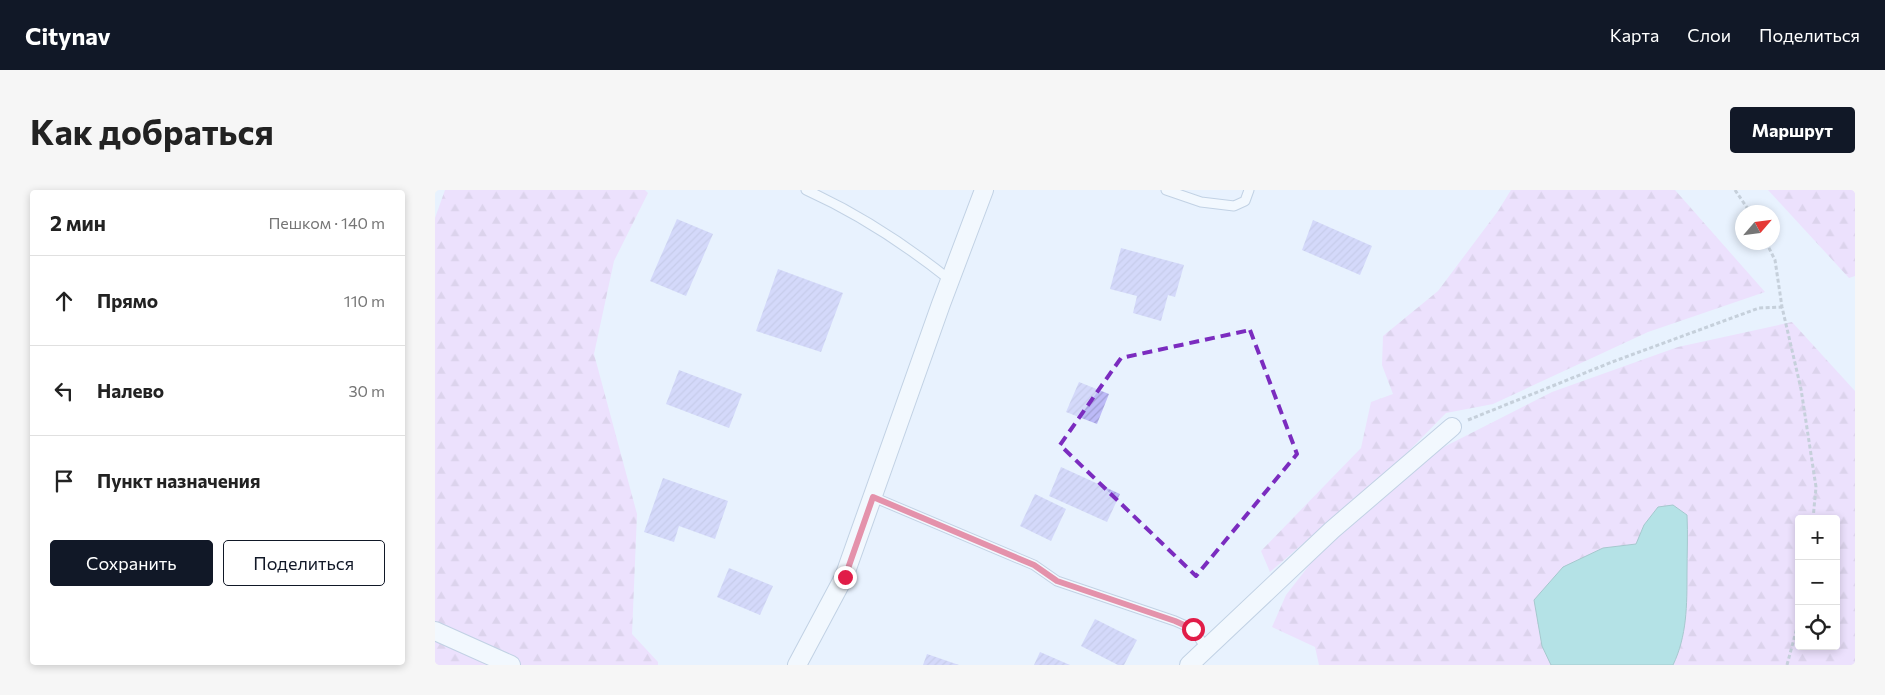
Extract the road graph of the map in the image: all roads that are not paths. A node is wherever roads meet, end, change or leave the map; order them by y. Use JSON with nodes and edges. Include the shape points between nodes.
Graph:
{"nodes":[{"id":1,"x":806,"y":190,"type":"edge"},
{"id":2,"x":984,"y":190,"type":"edge"},
{"id":3,"x":1166,"y":190,"type":"edge"},
{"id":4,"x":1249,"y":190,"type":"edge"},
{"id":5,"x":950,"y":280,"type":"junction"},
{"id":6,"x":1452,"y":427,"type":"road end"},
{"id":7,"x":873,"y":497,"type":"junction"},
{"id":8,"x":435,"y":631,"type":"edge"},
{"id":9,"x":1206,"y":648,"type":"junction"},
{"id":10,"x":511,"y":665,"type":"edge"},
{"id":11,"x":797,"y":665,"type":"edge"},
{"id":12,"x":1189,"y":665,"type":"edge"}],
"edges":[{"from":1,"to":5,"type":"lane","via":[[915,252]]},
{"from":2,"to":5,"type":"street"},
{"from":3,"to":4,"type":"lane","via":[[1201,202],[1234,206],[1245,201]]},
{"from":5,"to":7,"type":"street"},
{"from":6,"to":9,"type":"street","via":[[1332,530]]},
{"from":7,"to":9,"type":"lane","via":[[1034,565],[1057,581],[1193,629]]},
{"from":7,"to":11,"type":"street","via":[[845,577]]},
{"from":8,"to":10,"type":"street"},
{"from":9,"to":12,"type":"street"}]}
